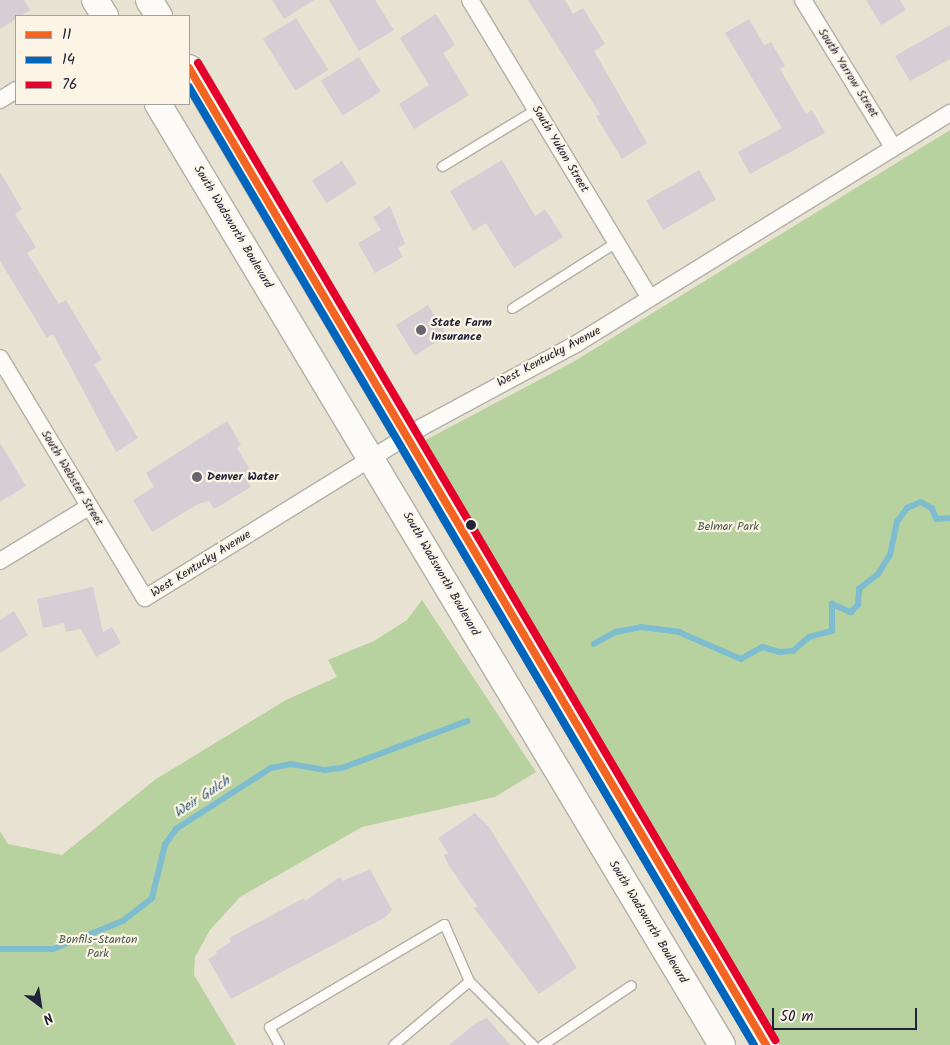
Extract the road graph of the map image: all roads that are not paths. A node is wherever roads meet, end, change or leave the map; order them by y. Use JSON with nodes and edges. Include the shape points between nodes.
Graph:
{"nodes":[{"id":1,"x":96,"y":0,"type":"edge"},
{"id":2,"x":149,"y":0,"type":"edge"},
{"id":3,"x":470,"y":0,"type":"edge"},
{"id":4,"x":803,"y":0,"type":"edge"},
{"id":5,"x":104,"y":15,"type":"edge"},
{"id":6,"x":158,"y":15,"type":"edge"},
{"id":7,"x":190,"y":70,"type":"edge"},
{"id":8,"x":15,"y":91,"type":"edge"},
{"id":9,"x":0,"y":100,"type":"edge"},
{"id":10,"x":159,"y":105,"type":"edge"},
{"id":11,"x":536,"y":109,"type":"junction"},
{"id":12,"x":950,"y":113,"type":"edge"},
{"id":13,"x":893,"y":147,"type":"junction"},
{"id":14,"x":442,"y":166,"type":"dead end"},
{"id":15,"x":616,"y":242,"type":"junction"},
{"id":16,"x":650,"y":298,"type":"junction"},
{"id":17,"x":512,"y":308,"type":"dead end"},
{"id":18,"x":0,"y":358,"type":"edge"},
{"id":19,"x":404,"y":438,"type":"junction"},
{"id":20,"x":372,"y":458,"type":"junction"},
{"id":21,"x":90,"y":506,"type":"junction"},
{"id":22,"x":0,"y":561,"type":"edge"},
{"id":23,"x":145,"y":598,"type":"joint"},
{"id":24,"x":469,"y":981,"type":"junction"},
{"id":25,"x":631,"y":985,"type":"dead end"},
{"id":26,"x":279,"y":1045,"type":"edge"},
{"id":27,"x":393,"y":1045,"type":"edge"},
{"id":28,"x":533,"y":1045,"type":"edge"},
{"id":29,"x":542,"y":1045,"type":"edge"},
{"id":30,"x":722,"y":1045,"type":"edge"},
{"id":31,"x":766,"y":1045,"type":"edge"}],
"edges":[{"from":1,"to":5,"type":"main road"},
{"from":2,"to":6,"type":"main road"},
{"from":3,"to":11,"type":"street","name":"South Yukon Street"},
{"from":4,"to":13,"type":"street","name":"South Yarrow Street"},
{"from":7,"to":19,"type":"main road"},
{"from":8,"to":9,"type":"street"},
{"from":10,"to":20,"type":"main road","name":"South Wadsworth Boulevard"},
{"from":11,"to":14,"type":"lane"},
{"from":11,"to":15,"type":"street","name":"South Yukon Street"},
{"from":12,"to":13,"type":"street","name":"West Kentucky Avenue"},
{"from":13,"to":16,"type":"street","name":"West Kentucky Avenue"},
{"from":15,"to":16,"type":"street","name":"South Yukon Street"},
{"from":15,"to":17,"type":"lane"},
{"from":16,"to":19,"type":"street","name":"West Kentucky Avenue"},
{"from":18,"to":21,"type":"street","name":"South Webster Street"},
{"from":19,"to":20,"type":"street","name":"West Kentucky Avenue"},
{"from":19,"to":31,"type":"main road"},
{"from":20,"to":23,"type":"street","name":"West Kentucky Avenue"},
{"from":20,"to":30,"type":"main road","name":"South Wadsworth Boulevard"},
{"from":21,"to":22,"type":"street"},
{"from":21,"to":23,"type":"street","name":"South Webster Street"},
{"from":24,"to":26,"type":"lane","via":[[444,924],[269,1027]]},
{"from":24,"to":27,"type":"lane"},
{"from":24,"to":28,"type":"lane"},
{"from":25,"to":29,"type":"lane"}]}
